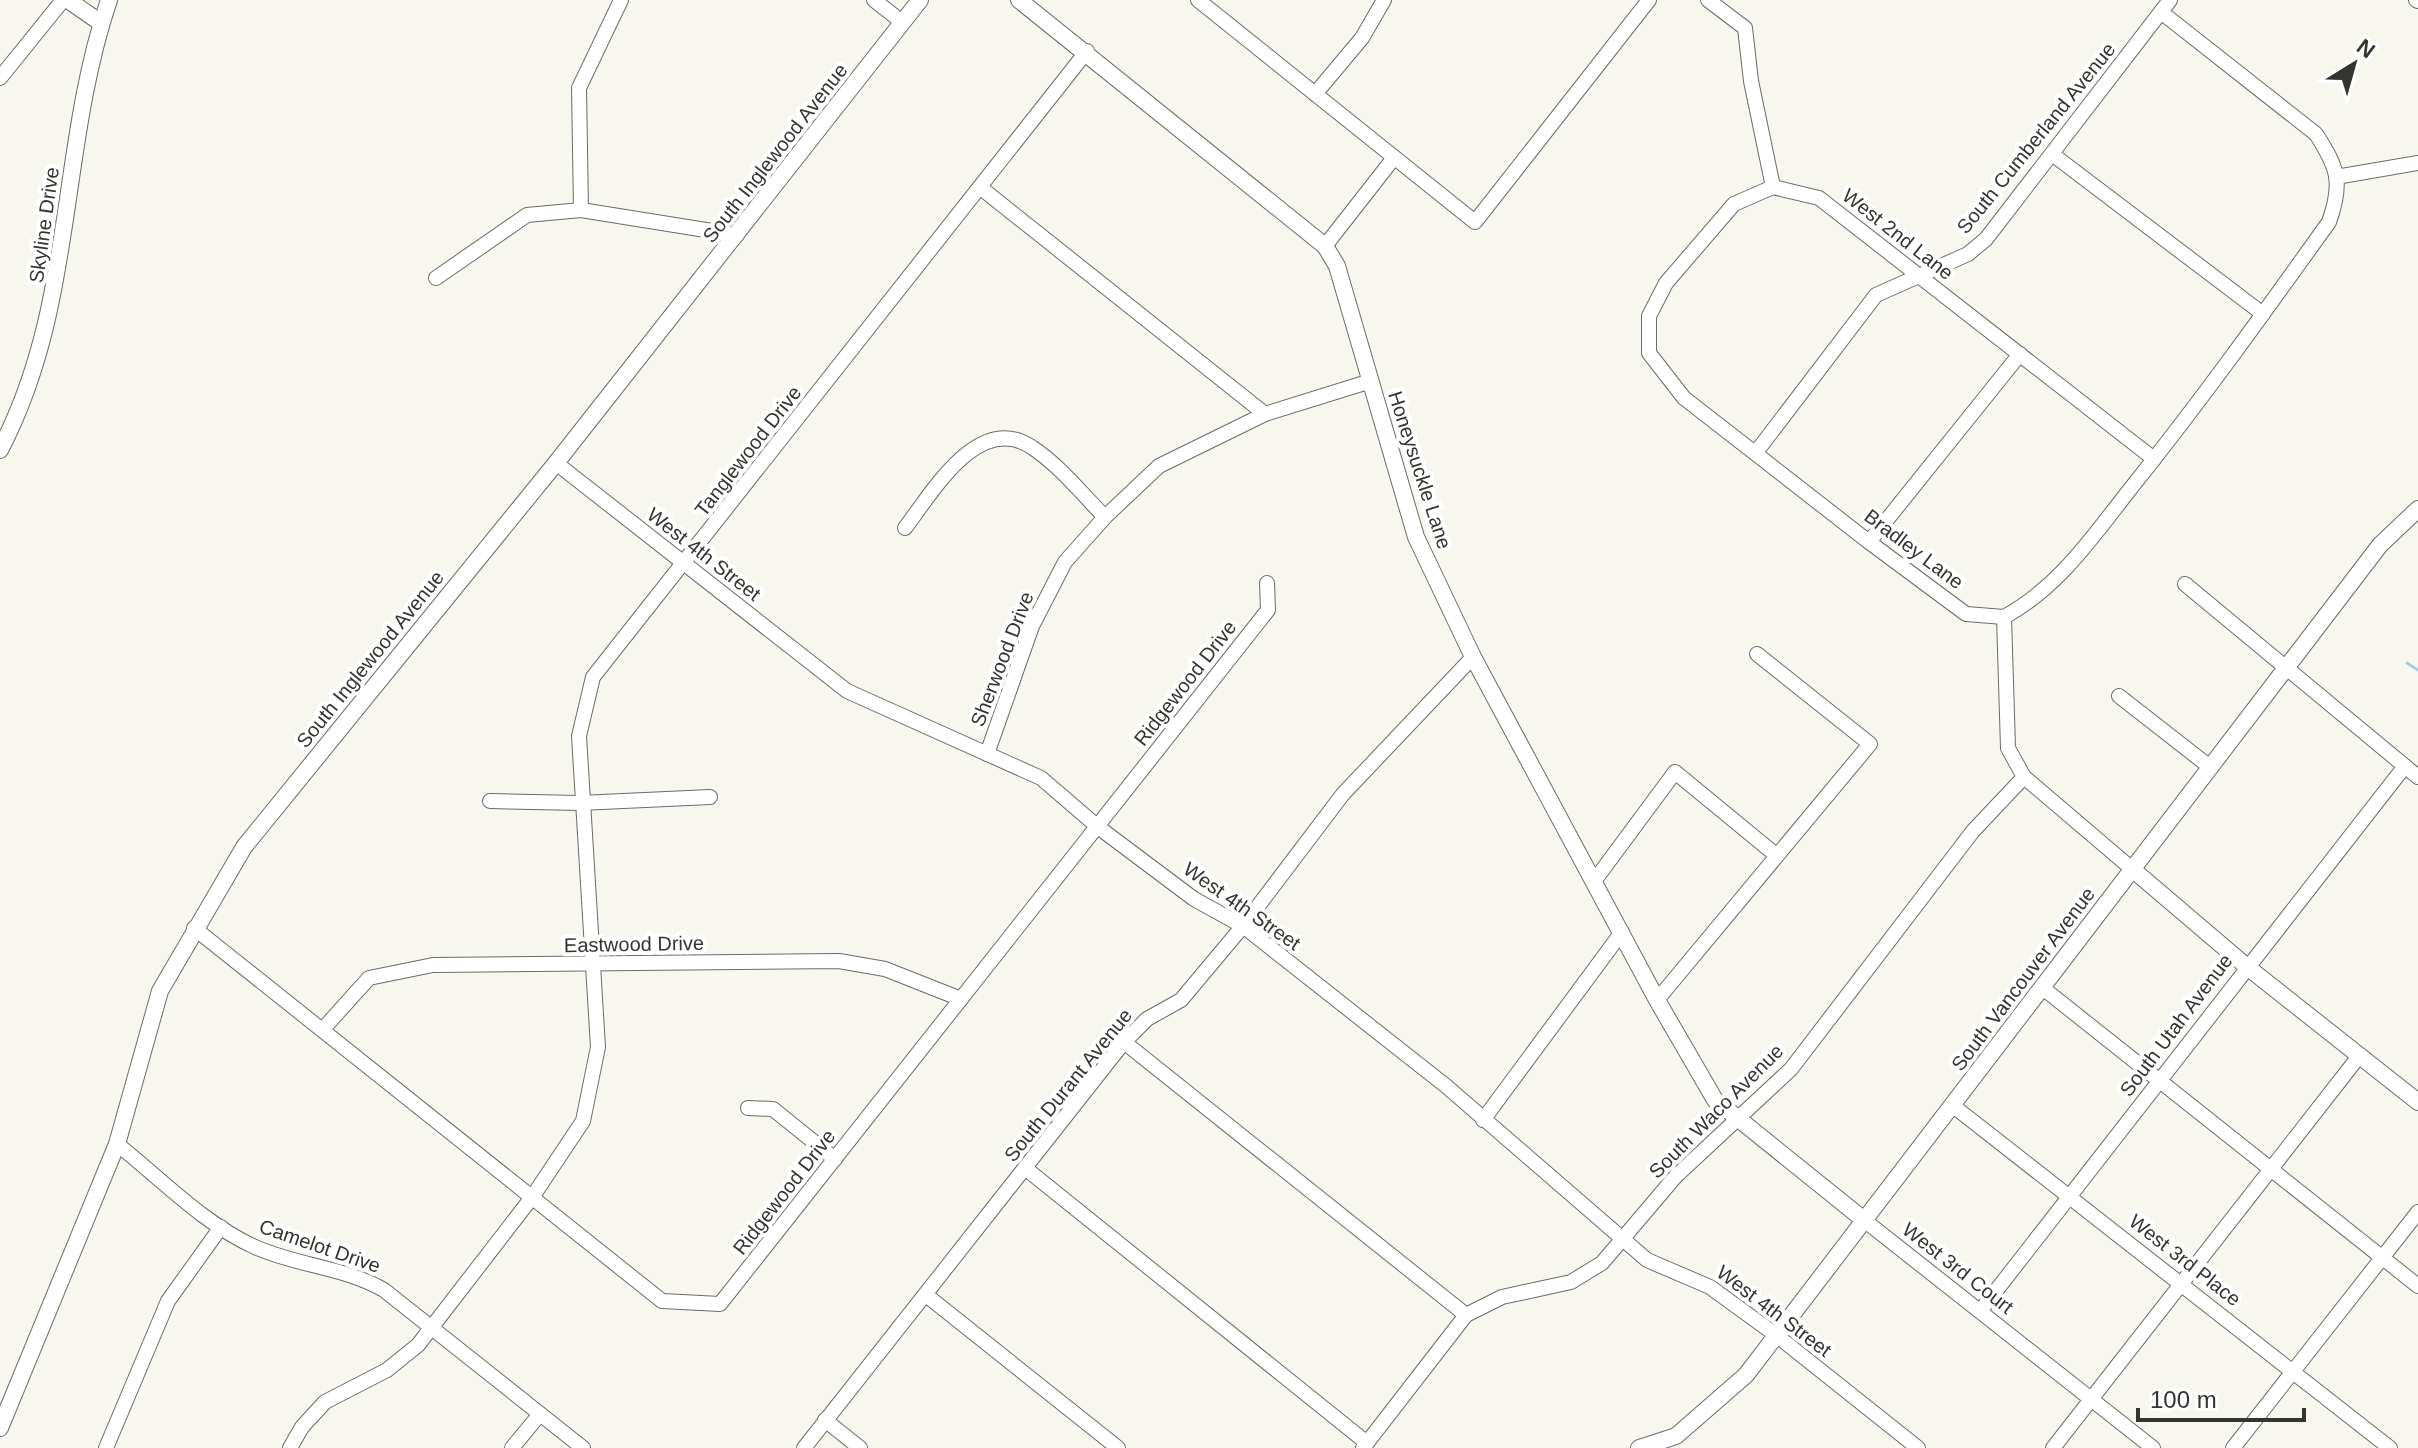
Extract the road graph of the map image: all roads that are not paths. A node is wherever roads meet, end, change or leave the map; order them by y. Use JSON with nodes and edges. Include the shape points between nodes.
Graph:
{"nodes":[{"id":1,"x":66,"y":0,"type":"edge"},
{"id":2,"x":109,"y":0,"type":"edge"},
{"id":3,"x":621,"y":0,"type":"edge"},
{"id":4,"x":874,"y":0,"type":"edge"},
{"id":5,"x":920,"y":0,"type":"edge"},
{"id":6,"x":1019,"y":0,"type":"edge"},
{"id":7,"x":1198,"y":0,"type":"edge"},
{"id":8,"x":1384,"y":0,"type":"edge"},
{"id":9,"x":1649,"y":0,"type":"edge"},
{"id":10,"x":1708,"y":0,"type":"edge"},
{"id":11,"x":2165,"y":6,"type":"edge"},
{"id":12,"x":902,"y":22,"type":"junction"},
{"id":13,"x":101,"y":23,"type":"junction"},
{"id":14,"x":1087,"y":51,"type":"junction"},
{"id":15,"x":0,"y":78,"type":"edge"},
{"id":16,"x":1315,"y":94,"type":"junction"},
{"id":17,"x":2052,"y":154,"type":"junction"},
{"id":18,"x":1393,"y":159,"type":"junction"},
{"id":19,"x":2418,"y":163,"type":"edge"},
{"id":20,"x":2338,"y":185,"type":"junction"},
{"id":21,"x":1773,"y":187,"type":"junction"},
{"id":22,"x":981,"y":188,"type":"junction"},
{"id":23,"x":581,"y":210,"type":"junction"},
{"id":24,"x":737,"y":235,"type":"junction"},
{"id":25,"x":1325,"y":246,"type":"junction"},
{"id":26,"x":1920,"y":277,"type":"junction"},
{"id":27,"x":436,"y":278,"type":"dead end"},
{"id":28,"x":2263,"y":314,"type":"junction"},
{"id":29,"x":2020,"y":354,"type":"junction"},
{"id":30,"x":1371,"y":381,"type":"junction"},
{"id":31,"x":1265,"y":414,"type":"junction"},
{"id":32,"x":0,"y":450,"type":"edge"},
{"id":33,"x":1757,"y":451,"type":"junction"},
{"id":34,"x":2154,"y":459,"type":"junction"},
{"id":35,"x":556,"y":463,"type":"junction"},
{"id":36,"x":2418,"y":509,"type":"edge"},
{"id":37,"x":1105,"y":517,"type":"junction"},
{"id":38,"x":905,"y":528,"type":"dead end"},
{"id":39,"x":1869,"y":542,"type":"junction"},
{"id":40,"x":683,"y":564,"type":"junction"},
{"id":41,"x":1267,"y":583,"type":"dead end"},
{"id":42,"x":2185,"y":584,"type":"dead end"},
{"id":43,"x":2004,"y":617,"type":"junction"},
{"id":44,"x":1757,"y":654,"type":"dead end"},
{"id":45,"x":1473,"y":657,"type":"junction"},
{"id":46,"x":2287,"y":668,"type":"junction"},
{"id":47,"x":2119,"y":696,"type":"dead end"},
{"id":48,"x":987,"y":754,"type":"junction"},
{"id":49,"x":2405,"y":766,"type":"junction"},
{"id":50,"x":2210,"y":767,"type":"junction"},
{"id":51,"x":2024,"y":777,"type":"junction"},
{"id":52,"x":2418,"y":777,"type":"edge"},
{"id":53,"x":710,"y":797,"type":"dead end"},
{"id":54,"x":490,"y":801,"type":"dead end"},
{"id":55,"x":580,"y":803,"type":"junction"},
{"id":56,"x":1098,"y":827,"type":"junction"},
{"id":57,"x":1776,"y":855,"type":"junction"},
{"id":58,"x":2131,"y":868,"type":"junction"},
{"id":59,"x":1595,"y":880,"type":"junction"},
{"id":60,"x":1243,"y":926,"type":"junction"},
{"id":61,"x":194,"y":928,"type":"junction"},
{"id":62,"x":1622,"y":932,"type":"junction"},
{"id":63,"x":591,"y":965,"type":"junction"},
{"id":64,"x":2246,"y":966,"type":"junction"},
{"id":65,"x":2044,"y":989,"type":"junction"},
{"id":66,"x":961,"y":999,"type":"junction"},
{"id":67,"x":1657,"y":1000,"type":"junction"},
{"id":68,"x":324,"y":1028,"type":"junction"},
{"id":69,"x":1124,"y":1042,"type":"junction"},
{"id":70,"x":2360,"y":1055,"type":"junction"},
{"id":71,"x":2161,"y":1079,"type":"junction"},
{"id":72,"x":2418,"y":1102,"type":"edge"},
{"id":73,"x":1952,"y":1105,"type":"junction"},
{"id":74,"x":748,"y":1108,"type":"dead end"},
{"id":75,"x":1483,"y":1120,"type":"junction"},
{"id":76,"x":1738,"y":1120,"type":"junction"},
{"id":77,"x":117,"y":1144,"type":"junction"},
{"id":78,"x":835,"y":1159,"type":"junction"},
{"id":79,"x":1025,"y":1168,"type":"junction"},
{"id":80,"x":2271,"y":1169,"type":"junction"},
{"id":81,"x":2070,"y":1195,"type":"junction"},
{"id":82,"x":533,"y":1196,"type":"junction"},
{"id":83,"x":2418,"y":1212,"type":"edge"},
{"id":84,"x":1864,"y":1220,"type":"junction"},
{"id":85,"x":221,"y":1227,"type":"junction"},
{"id":86,"x":1622,"y":1240,"type":"junction"},
{"id":87,"x":2382,"y":1258,"type":"junction"},
{"id":88,"x":2181,"y":1282,"type":"junction"},
{"id":89,"x":2418,"y":1286,"type":"edge"},
{"id":90,"x":926,"y":1295,"type":"junction"},
{"id":91,"x":1981,"y":1310,"type":"junction"},
{"id":92,"x":1466,"y":1315,"type":"junction"},
{"id":93,"x":431,"y":1327,"type":"junction"},
{"id":94,"x":1776,"y":1335,"type":"junction"},
{"id":95,"x":2294,"y":1371,"type":"junction"},
{"id":96,"x":2092,"y":1399,"type":"junction"},
{"id":97,"x":540,"y":1414,"type":"junction"},
{"id":98,"x":825,"y":1420,"type":"junction"},
{"id":99,"x":0,"y":1428,"type":"edge"},
{"id":100,"x":1680,"y":1442,"type":"edge"},
{"id":101,"x":1365,"y":1445,"type":"edge"},
{"id":102,"x":106,"y":1448,"type":"edge"},
{"id":103,"x":290,"y":1448,"type":"edge"},
{"id":104,"x":512,"y":1448,"type":"edge"},
{"id":105,"x":583,"y":1448,"type":"edge"},
{"id":106,"x":804,"y":1448,"type":"edge"},
{"id":107,"x":860,"y":1448,"type":"edge"},
{"id":108,"x":1118,"y":1448,"type":"edge"},
{"id":109,"x":1639,"y":1448,"type":"edge"},
{"id":110,"x":1918,"y":1448,"type":"edge"},
{"id":111,"x":2053,"y":1448,"type":"edge"},
{"id":112,"x":2153,"y":1448,"type":"edge"},
{"id":113,"x":2233,"y":1448,"type":"edge"},
{"id":114,"x":2390,"y":1448,"type":"edge"}],
"edges":[{"from":1,"to":13,"type":"street"},
{"from":1,"to":15,"type":"street"},
{"from":2,"to":13,"type":"street","name":"Skyline Drive"},
{"from":3,"to":23,"type":"street","via":[[579,88]]},
{"from":4,"to":12,"type":"street"},
{"from":5,"to":12,"type":"street","name":"South Inglewood Avenue"},
{"from":6,"to":14,"type":"street","name":"Honeysuckle Lane"},
{"from":7,"to":16,"type":"street"},
{"from":8,"to":16,"type":"street","via":[[1362,38]]},
{"from":9,"to":18,"type":"street","via":[[1475,222]]},
{"from":10,"to":21,"type":"street","via":[[1745,28]]},
{"from":11,"to":17,"type":"street","name":"South Cumberland Avenue"},
{"from":11,"to":20,"type":"street","via":[[2316,134],[2333,160]]},
{"from":12,"to":24,"type":"street","name":"South Inglewood Avenue"},
{"from":13,"to":32,"type":"street","name":"Skyline Drive","via":[[51,315],[30,382]]},
{"from":14,"to":22,"type":"street","name":"Tanglewood Drive"},
{"from":14,"to":25,"type":"street","name":"Honeysuckle Lane"},
{"from":16,"to":18,"type":"street"},
{"from":17,"to":26,"type":"street","name":"South Cumberland Avenue","via":[[1986,239],[1968,254]]},
{"from":17,"to":28,"type":"street"},
{"from":18,"to":25,"type":"street"},
{"from":19,"to":20,"type":"street"},
{"from":20,"to":28,"type":"street","via":[[2329,222]]},
{"from":21,"to":26,"type":"street","name":"West 2nd Lane","via":[[1819,198]]},
{"from":21,"to":33,"type":"street","name":"Bradley Lane","via":[[1734,204],[1666,283],[1649,316],[1649,353],[1684,398]]},
{"from":22,"to":31,"type":"street"},
{"from":22,"to":40,"type":"street","name":"Tanglewood Drive"},
{"from":23,"to":24,"type":"street"},
{"from":23,"to":27,"type":"street","via":[[527,215]]},
{"from":24,"to":35,"type":"street","name":"South Inglewood Avenue"},
{"from":25,"to":30,"type":"street","name":"Honeysuckle Lane","via":[[1337,266]]},
{"from":26,"to":29,"type":"street","name":"West 2nd Lane"},
{"from":26,"to":33,"type":"street","name":"South Cumberland Avenue","via":[[1876,295]]},
{"from":28,"to":34,"type":"street"},
{"from":29,"to":34,"type":"street","name":"West 2nd Lane"},
{"from":29,"to":39,"type":"street"},
{"from":30,"to":31,"type":"street","name":"Sherwood Drive"},
{"from":30,"to":45,"type":"street","name":"Honeysuckle Lane","via":[[1416,537]]},
{"from":31,"to":37,"type":"street","name":"Sherwood Drive","via":[[1159,466]]},
{"from":33,"to":39,"type":"street","name":"Bradley Lane"},
{"from":34,"to":43,"type":"street","via":[[2064,572],[2034,600]]},
{"from":35,"to":40,"type":"street","name":"West 4th Street"},
{"from":35,"to":61,"type":"street","name":"South Inglewood Avenue","via":[[244,847]]},
{"from":36,"to":46,"type":"street","name":"South Vancouver Avenue","via":[[2380,545]]},
{"from":37,"to":38,"type":"street","via":[[1031,446],[1005,438],[957,460]]},
{"from":37,"to":48,"type":"street","name":"Sherwood Drive","via":[[1065,562],[1032,626]]},
{"from":39,"to":43,"type":"street","name":"Bradley Lane","via":[[1966,614]]},
{"from":40,"to":48,"type":"street","name":"West 4th Street","via":[[847,691]]},
{"from":40,"to":55,"type":"street","name":"Tanglewood Drive","via":[[593,677],[579,736]]},
{"from":41,"to":56,"type":"street","name":"Ridgewood Drive","via":[[1268,610]]},
{"from":42,"to":46,"type":"street"},
{"from":43,"to":51,"type":"street","via":[[2008,748]]},
{"from":44,"to":57,"type":"street","via":[[1870,744]]},
{"from":45,"to":59,"type":"street","name":"Honeysuckle Lane"},
{"from":45,"to":60,"type":"street","name":"South Durant Avenue","via":[[1343,794]]},
{"from":46,"to":49,"type":"street"},
{"from":46,"to":50,"type":"street","name":"South Vancouver Avenue"},
{"from":47,"to":50,"type":"street"},
{"from":48,"to":56,"type":"street","name":"West 4th Street","via":[[1041,778]]},
{"from":49,"to":52,"type":"street"},
{"from":49,"to":64,"type":"street","name":"South Utah Avenue"},
{"from":50,"to":58,"type":"street","name":"South Vancouver Avenue"},
{"from":51,"to":58,"type":"street"},
{"from":51,"to":76,"type":"street","name":"South Waco Avenue","via":[[1973,831],[1791,1069]]},
{"from":53,"to":55,"type":"street"},
{"from":54,"to":55,"type":"street"},
{"from":55,"to":63,"type":"street","name":"Tanglewood Drive"},
{"from":56,"to":60,"type":"street","name":"West 4th Street","via":[[1194,899]]},
{"from":56,"to":66,"type":"street","name":"Ridgewood Drive"},
{"from":57,"to":59,"type":"street","via":[[1675,772]]},
{"from":57,"to":67,"type":"street"},
{"from":58,"to":64,"type":"street"},
{"from":58,"to":65,"type":"street","name":"South Vancouver Avenue"},
{"from":59,"to":62,"type":"street","name":"Honeysuckle Lane"},
{"from":60,"to":69,"type":"street","name":"South Durant Avenue","via":[[1181,1000],[1147,1019]]},
{"from":60,"to":75,"type":"street","name":"West 4th Street"},
{"from":61,"to":68,"type":"street","name":"Ridgewood Drive"},
{"from":61,"to":77,"type":"street","name":"South Inglewood Avenue","via":[[160,991]]},
{"from":62,"to":67,"type":"street","name":"Honeysuckle Lane"},
{"from":62,"to":75,"type":"street"},
{"from":63,"to":66,"type":"street","name":"Eastwood Drive","via":[[839,961],[885,969]]},
{"from":63,"to":68,"type":"street","name":"Eastwood Drive","via":[[433,965],[369,978]]},
{"from":63,"to":82,"type":"street","name":"Tanglewood Drive","via":[[598,1047],[583,1121]]},
{"from":64,"to":70,"type":"street"},
{"from":64,"to":71,"type":"street","name":"South Utah Avenue"},
{"from":65,"to":71,"type":"street"},
{"from":65,"to":73,"type":"street","name":"South Vancouver Avenue"},
{"from":66,"to":78,"type":"street","name":"Ridgewood Drive"},
{"from":67,"to":76,"type":"street","name":"Honeysuckle Lane","via":[[1715,1100]]},
{"from":68,"to":82,"type":"street","name":"Ridgewood Drive"},
{"from":69,"to":79,"type":"street","name":"South Durant Avenue"},
{"from":69,"to":92,"type":"street"},
{"from":70,"to":72,"type":"street"},
{"from":70,"to":80,"type":"street"},
{"from":71,"to":80,"type":"street"},
{"from":71,"to":81,"type":"street","name":"South Utah Avenue"},
{"from":73,"to":81,"type":"street","name":"West 3rd Place"},
{"from":73,"to":84,"type":"street","name":"South Vancouver Avenue"},
{"from":74,"to":78,"type":"street","via":[[773,1109]]},
{"from":75,"to":86,"type":"street","name":"West 4th Street"},
{"from":76,"to":84,"type":"street","name":"West 3rd Court"},
{"from":76,"to":86,"type":"street","name":"South Waco Avenue","via":[[1675,1177]]},
{"from":77,"to":85,"type":"street","name":"Camelot Drive"},
{"from":77,"to":99,"type":"street","name":"South Inglewood Avenue"},
{"from":78,"to":82,"type":"street","name":"Ridgewood Drive","via":[[720,1304],[662,1301]]},
{"from":79,"to":90,"type":"street","name":"South Durant Avenue"},
{"from":79,"to":101,"type":"street"},
{"from":80,"to":87,"type":"street"},
{"from":80,"to":88,"type":"street"},
{"from":81,"to":88,"type":"street","name":"West 3rd Place"},
{"from":81,"to":91,"type":"street","name":"South Utah Avenue"},
{"from":82,"to":93,"type":"street","name":"Tanglewood Drive"},
{"from":83,"to":87,"type":"street"},
{"from":84,"to":91,"type":"street","name":"West 3rd Court"},
{"from":84,"to":94,"type":"street","name":"South Vancouver Avenue"},
{"from":85,"to":93,"type":"street","name":"Camelot Drive","via":[[278,1256],[366,1280]]},
{"from":85,"to":102,"type":"street","via":[[168,1301]]},
{"from":86,"to":92,"type":"street","name":"South Waco Avenue","via":[[1602,1263],[1571,1282],[1502,1297]]},
{"from":86,"to":94,"type":"street","name":"West 4th Street","via":[[1647,1260],[1696,1278]]},
{"from":87,"to":89,"type":"street"},
{"from":87,"to":95,"type":"street"},
{"from":88,"to":95,"type":"street","name":"West 3rd Place"},
{"from":88,"to":96,"type":"street"},
{"from":90,"to":98,"type":"street","name":"South Durant Avenue"},
{"from":90,"to":108,"type":"street"},
{"from":91,"to":96,"type":"street","name":"West 3rd Court"},
{"from":92,"to":101,"type":"street","name":"South Waco Avenue"},
{"from":93,"to":97,"type":"street","name":"Camelot Drive"},
{"from":93,"to":103,"type":"street","name":"Tanglewood Drive","via":[[404,1359],[325,1402]]},
{"from":94,"to":100,"type":"street","name":"South Vancouver Avenue","via":[[1746,1375]]},
{"from":94,"to":110,"type":"street","name":"West 4th Street"},
{"from":95,"to":113,"type":"street"},
{"from":95,"to":114,"type":"street","name":"West 3rd Place"},
{"from":96,"to":111,"type":"street"},
{"from":96,"to":112,"type":"street","name":"West 3rd Court"},
{"from":97,"to":104,"type":"street"},
{"from":97,"to":105,"type":"street","name":"Camelot Drive"},
{"from":98,"to":106,"type":"street","name":"South Durant Avenue"},
{"from":98,"to":107,"type":"street"},
{"from":100,"to":109,"type":"street","name":"South Vancouver Avenue"}]}
